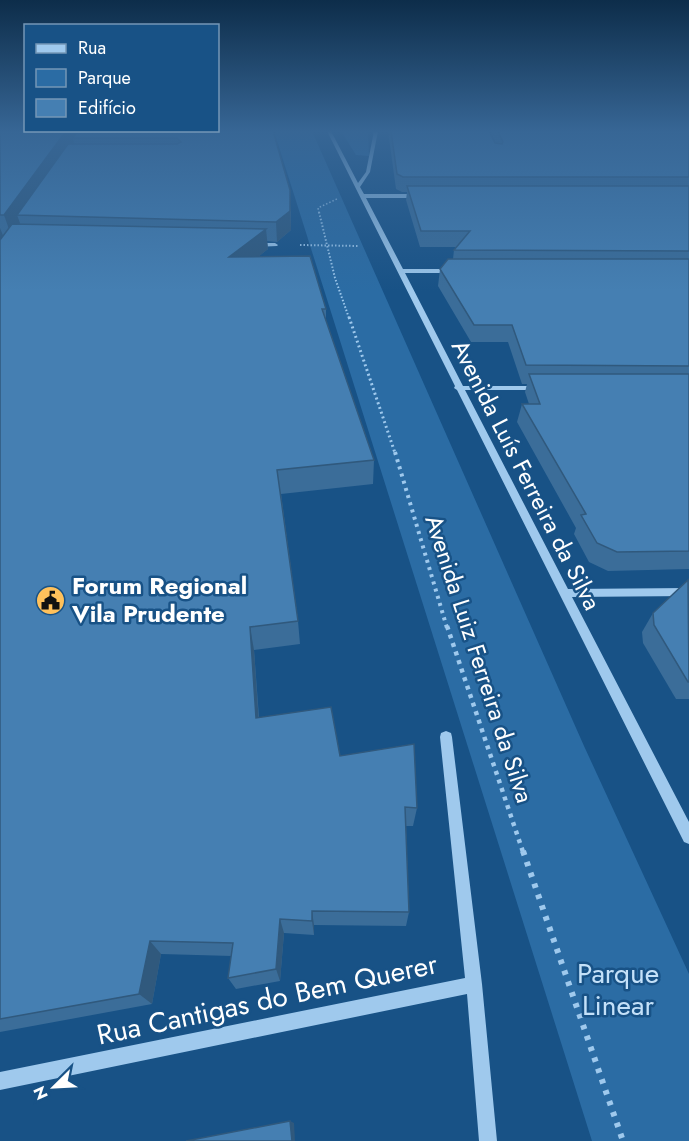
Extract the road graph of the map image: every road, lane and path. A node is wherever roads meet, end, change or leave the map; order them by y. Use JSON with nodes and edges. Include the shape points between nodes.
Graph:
{"nodes":[{"id":1,"x":356,"y":184,"type":"edge"},
{"id":2,"x":359,"y":184,"type":"edge"},
{"id":3,"x":357,"y":187,"type":"junction"},
{"id":4,"x":361,"y":196,"type":"junction"},
{"id":5,"x":431,"y":196,"type":"edge"},
{"id":6,"x":339,"y":198,"type":"dead end"},
{"id":7,"x":252,"y":244,"type":"edge"},
{"id":8,"x":275,"y":245,"type":"joint"},
{"id":9,"x":327,"y":246,"type":"junction"},
{"id":10,"x":387,"y":247,"type":"junction"},
{"id":11,"x":399,"y":271,"type":"junction"},
{"id":12,"x":457,"y":271,"type":"edge"},
{"id":13,"x":458,"y":388,"type":"junction"},
{"id":14,"x":551,"y":388,"type":"edge"},
{"id":15,"x":689,"y":592,"type":"edge"},
{"id":16,"x":563,"y":593,"type":"junction"},
{"id":17,"x":446,"y":737,"type":"dead end"},
{"id":18,"x":689,"y":837,"type":"edge"},
{"id":19,"x":474,"y":984,"type":"junction"},
{"id":20,"x":0,"y":1081,"type":"edge"},
{"id":21,"x":488,"y":1141,"type":"edge"},
{"id":22,"x":623,"y":1141,"type":"edge"}],
"edges":[{"from":1,"to":3,"type":"street","name":"Avenida Luís Ferreira da Silva"},
{"from":2,"to":3,"type":"street"},
{"from":3,"to":4,"type":"street","name":"Avenida Luís Ferreira da Silva"},
{"from":4,"to":5,"type":"street"},
{"from":4,"to":10,"type":"street","name":"Avenida Luís Ferreira da Silva"},
{"from":6,"to":9,"type":"path","name":"Avenida Luiz Ferreira da Silva","via":[[318,208]]},
{"from":7,"to":8,"type":"street"},
{"from":8,"to":9,"type":"path"},
{"from":9,"to":10,"type":"path"},
{"from":9,"to":22,"type":"path","name":"Avenida Luiz Ferreira da Silva","via":[[383,413],[459,667]]},
{"from":10,"to":11,"type":"street","name":"Avenida Luís Ferreira da Silva"},
{"from":11,"to":12,"type":"street"},
{"from":11,"to":13,"type":"street","name":"Avenida Luís Ferreira da Silva"},
{"from":13,"to":14,"type":"street"},
{"from":13,"to":16,"type":"street","name":"Avenida Luís Ferreira da Silva"},
{"from":15,"to":16,"type":"street"},
{"from":16,"to":18,"type":"street","name":"Avenida Luís Ferreira da Silva"},
{"from":17,"to":19,"type":"street"},
{"from":19,"to":20,"type":"street","name":"Rua Cantigas do Bem Querer"},
{"from":19,"to":21,"type":"street"}]}
